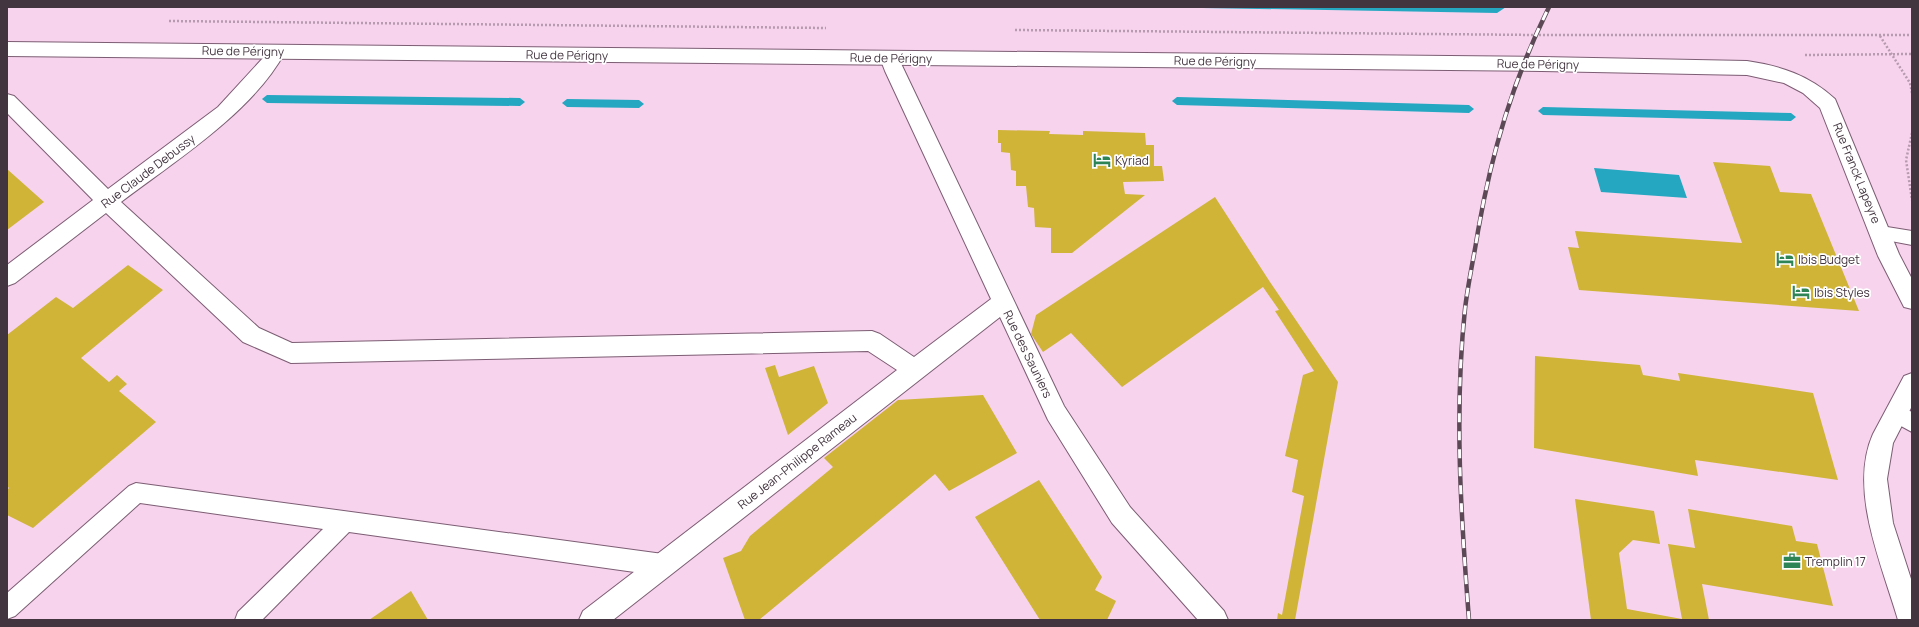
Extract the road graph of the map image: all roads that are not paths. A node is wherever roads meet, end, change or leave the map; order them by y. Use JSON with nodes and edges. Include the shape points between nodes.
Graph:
{"nodes":[{"id":1,"x":7,"y":49,"type":"edge"},
{"id":2,"x":276,"y":52,"type":"junction"},
{"id":3,"x":889,"y":58,"type":"junction"},
{"id":4,"x":1774,"y":72,"type":"joint"},
{"id":5,"x":7,"y":101,"type":"edge"},
{"id":6,"x":107,"y":201,"type":"junction"},
{"id":7,"x":1881,"y":233,"type":"junction"},
{"id":8,"x":1912,"y":238,"type":"edge"},
{"id":9,"x":7,"y":277,"type":"edge"},
{"id":10,"x":1912,"y":300,"type":"edge"},
{"id":11,"x":1003,"y":302,"type":"junction"},
{"id":12,"x":916,"y":370,"type":"junction"},
{"id":13,"x":1912,"y":382,"type":"edge"},
{"id":14,"x":1904,"y":419,"type":"edge"},
{"id":15,"x":345,"y":522,"type":"junction"},
{"id":16,"x":663,"y":565,"type":"junction"},
{"id":17,"x":7,"y":608,"type":"edge"},
{"id":18,"x":246,"y":620,"type":"edge"},
{"id":19,"x":592,"y":620,"type":"edge"},
{"id":20,"x":1215,"y":620,"type":"edge"},
{"id":21,"x":1911,"y":620,"type":"edge"}],
"edges":[{"from":1,"to":2,"type":"street","name":"Rue de Périgny"},
{"from":2,"to":3,"type":"street","name":"Rue de Périgny"},
{"from":2,"to":6,"type":"street","name":"Rue Claude Debussy","via":[[270,63],[225,112]]},
{"from":3,"to":4,"type":"street","name":"Rue de Périgny","via":[[1542,64],[1747,68]]},
{"from":3,"to":11,"type":"street","name":"Rue des Sauniers"},
{"from":4,"to":7,"type":"street","name":"Rue Franck Lapeyre","via":[[1798,80],[1815,91],[1828,104]]},
{"from":5,"to":6,"type":"street"},
{"from":6,"to":9,"type":"street","name":"Rue Claude Debussy"},
{"from":6,"to":12,"type":"street","via":[[251,335],[291,353],[872,341]]},
{"from":7,"to":8,"type":"lane"},
{"from":7,"to":10,"type":"street","name":"Rue Franck Lapeyre","via":[[1889,256]]},
{"from":11,"to":12,"type":"street","name":"Rue Jean-Philippe Rameau"},
{"from":11,"to":20,"type":"street","name":"Rue des Sauniers","via":[[1056,413],[1121,514]]},
{"from":12,"to":16,"type":"street","name":"Rue Jean-Philippe Rameau"},
{"from":13,"to":14,"type":"street"},
{"from":14,"to":21,"type":"street","via":[[1881,442],[1875,479],[1881,523]]},
{"from":15,"to":16,"type":"lane"},
{"from":15,"to":17,"type":"lane","via":[[136,493]]},
{"from":15,"to":18,"type":"lane"},
{"from":16,"to":19,"type":"street","name":"Rue Jean-Philippe Rameau"}]}
